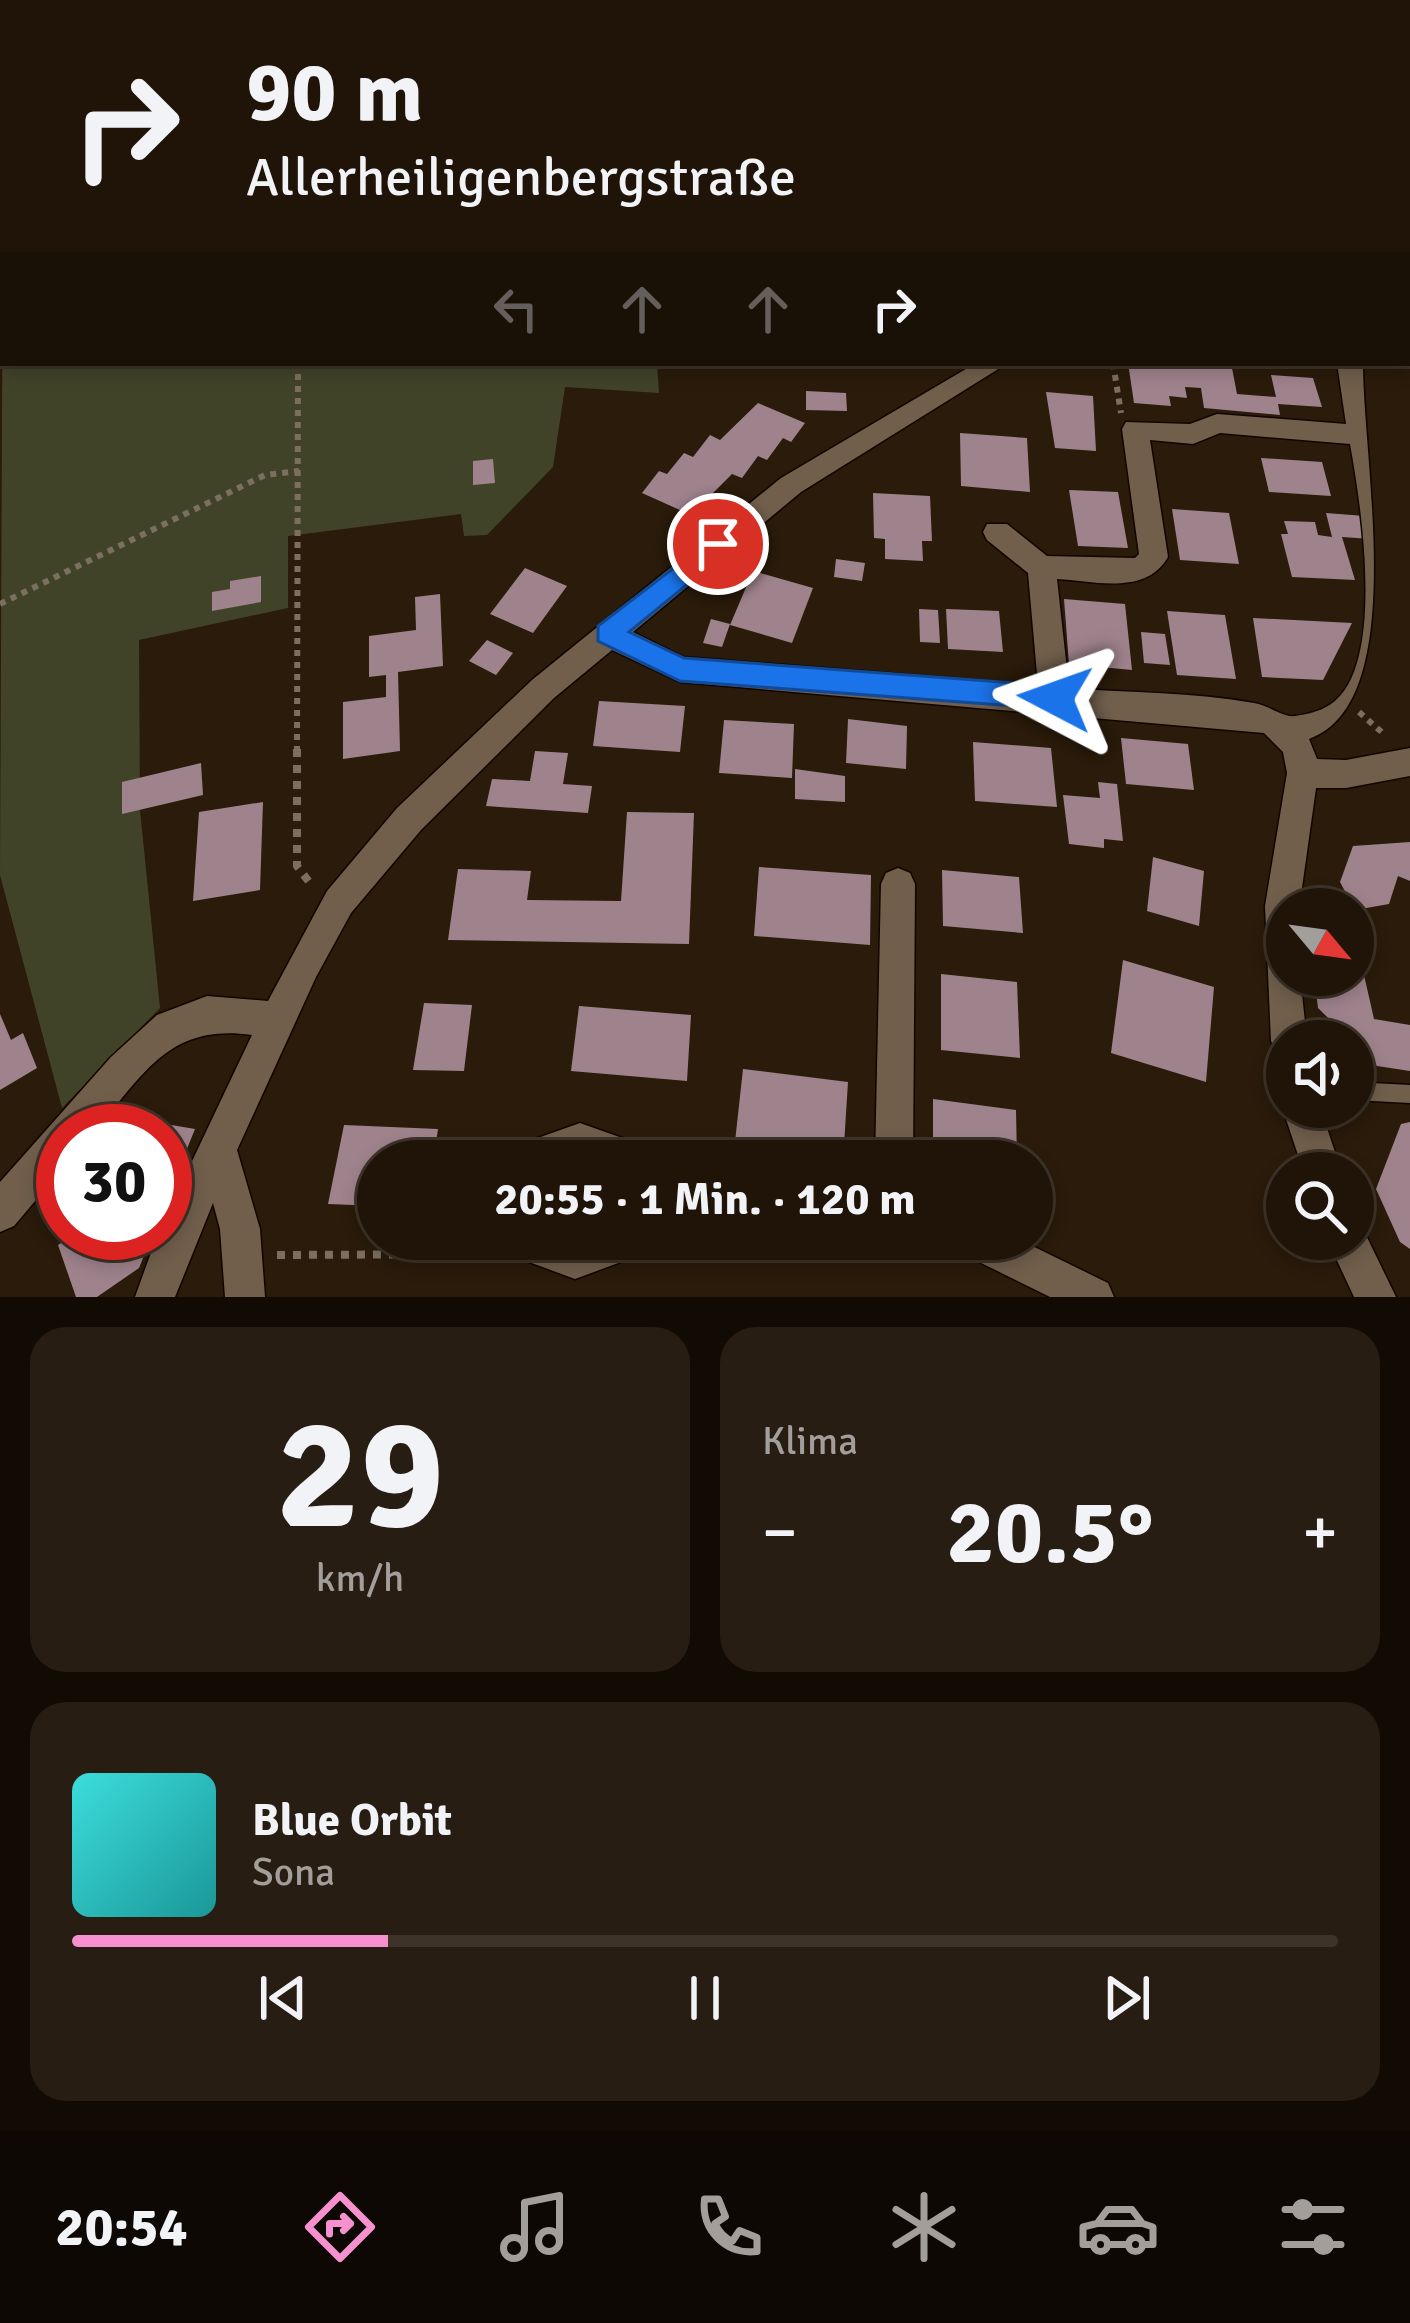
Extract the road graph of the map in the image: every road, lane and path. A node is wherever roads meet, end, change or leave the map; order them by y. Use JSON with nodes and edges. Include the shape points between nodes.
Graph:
{"nodes":[{"id":1,"x":298,"y":366,"type":"edge"},
{"id":2,"x":989,"y":366,"type":"edge"},
{"id":3,"x":1113,"y":366,"type":"edge"},
{"id":4,"x":1350,"y":366,"type":"edge"},
{"id":5,"x":1121,"y":414,"type":"dead end"},
{"id":6,"x":1362,"y":435,"type":"junction"},
{"id":7,"x":299,"y":472,"type":"junction"},
{"id":8,"x":997,"y":532,"type":"dead end"},
{"id":9,"x":1042,"y":568,"type":"junction"},
{"id":10,"x":0,"y":604,"type":"edge"},
{"id":11,"x":607,"y":634,"type":"junction"},
{"id":12,"x":1055,"y":698,"type":"junction"},
{"id":13,"x":1287,"y":731,"type":"junction"},
{"id":14,"x":1410,"y":761,"type":"edge"},
{"id":15,"x":1304,"y":773,"type":"junction"},
{"id":16,"x":898,"y":884,"type":"dead end"},
{"id":17,"x":339,"y":902,"type":"junction"},
{"id":18,"x":1286,"y":1020,"type":"edge"},
{"id":19,"x":279,"y":1021,"type":"junction"},
{"id":20,"x":1374,"y":1092,"type":"edge"},
{"id":21,"x":1410,"y":1094,"type":"edge"},
{"id":22,"x":95,"y":1104,"type":"edge"},
{"id":23,"x":894,"y":1140,"type":"edge"},
{"id":24,"x":219,"y":1154,"type":"junction"},
{"id":25,"x":36,"y":1170,"type":"edge"},
{"id":26,"x":0,"y":1212,"type":"edge"},
{"id":27,"x":357,"y":1255,"type":"edge"},
{"id":28,"x":244,"y":1256,"type":"junction"},
{"id":29,"x":1018,"y":1260,"type":"edge"},
{"id":30,"x":1358,"y":1260,"type":"edge"},
{"id":31,"x":155,"y":1297,"type":"edge"},
{"id":32,"x":245,"y":1297,"type":"edge"},
{"id":33,"x":1094,"y":1297,"type":"edge"},
{"id":34,"x":1376,"y":1297,"type":"edge"}],
"edges":[{"from":1,"to":7,"type":"path"},
{"from":2,"to":11,"type":"street","via":[[791,485]]},
{"from":3,"to":5,"type":"path"},
{"from":4,"to":6,"type":"street"},
{"from":6,"to":9,"type":"street","via":[[1217,423],[1193,434],[1136,429],[1153,562],[1130,571]]},
{"from":6,"to":13,"type":"street","via":[[1394,558],[1386,657],[1354,706]]},
{"from":7,"to":10,"type":"path","via":[[265,475]]},
{"from":7,"to":17,"type":"path","via":[[297,866],[308,884]]},
{"from":8,"to":9,"type":"street"},
{"from":9,"to":12,"type":"street"},
{"from":11,"to":12,"type":"street","via":[[680,669]]},
{"from":11,"to":17,"type":"street","via":[[409,819]]},
{"from":12,"to":13,"type":"street","via":[[1214,710],[1264,718]]},
{"from":13,"to":15,"type":"street"},
{"from":14,"to":15,"type":"street"},
{"from":15,"to":18,"type":"street","via":[[1281,871],[1277,957]]},
{"from":16,"to":23,"type":"street"},
{"from":17,"to":19,"type":"street"},
{"from":19,"to":22,"type":"street","via":[[225,1014],[181,1021]]},
{"from":19,"to":24,"type":"street"},
{"from":20,"to":21,"type":"lane"},
{"from":24,"to":28,"type":"street"},
{"from":24,"to":31,"type":"street"},
{"from":25,"to":26,"type":"street"},
{"from":27,"to":28,"type":"path"},
{"from":28,"to":32,"type":"street"},
{"from":29,"to":33,"type":"street"},
{"from":30,"to":34,"type":"street"}]}
